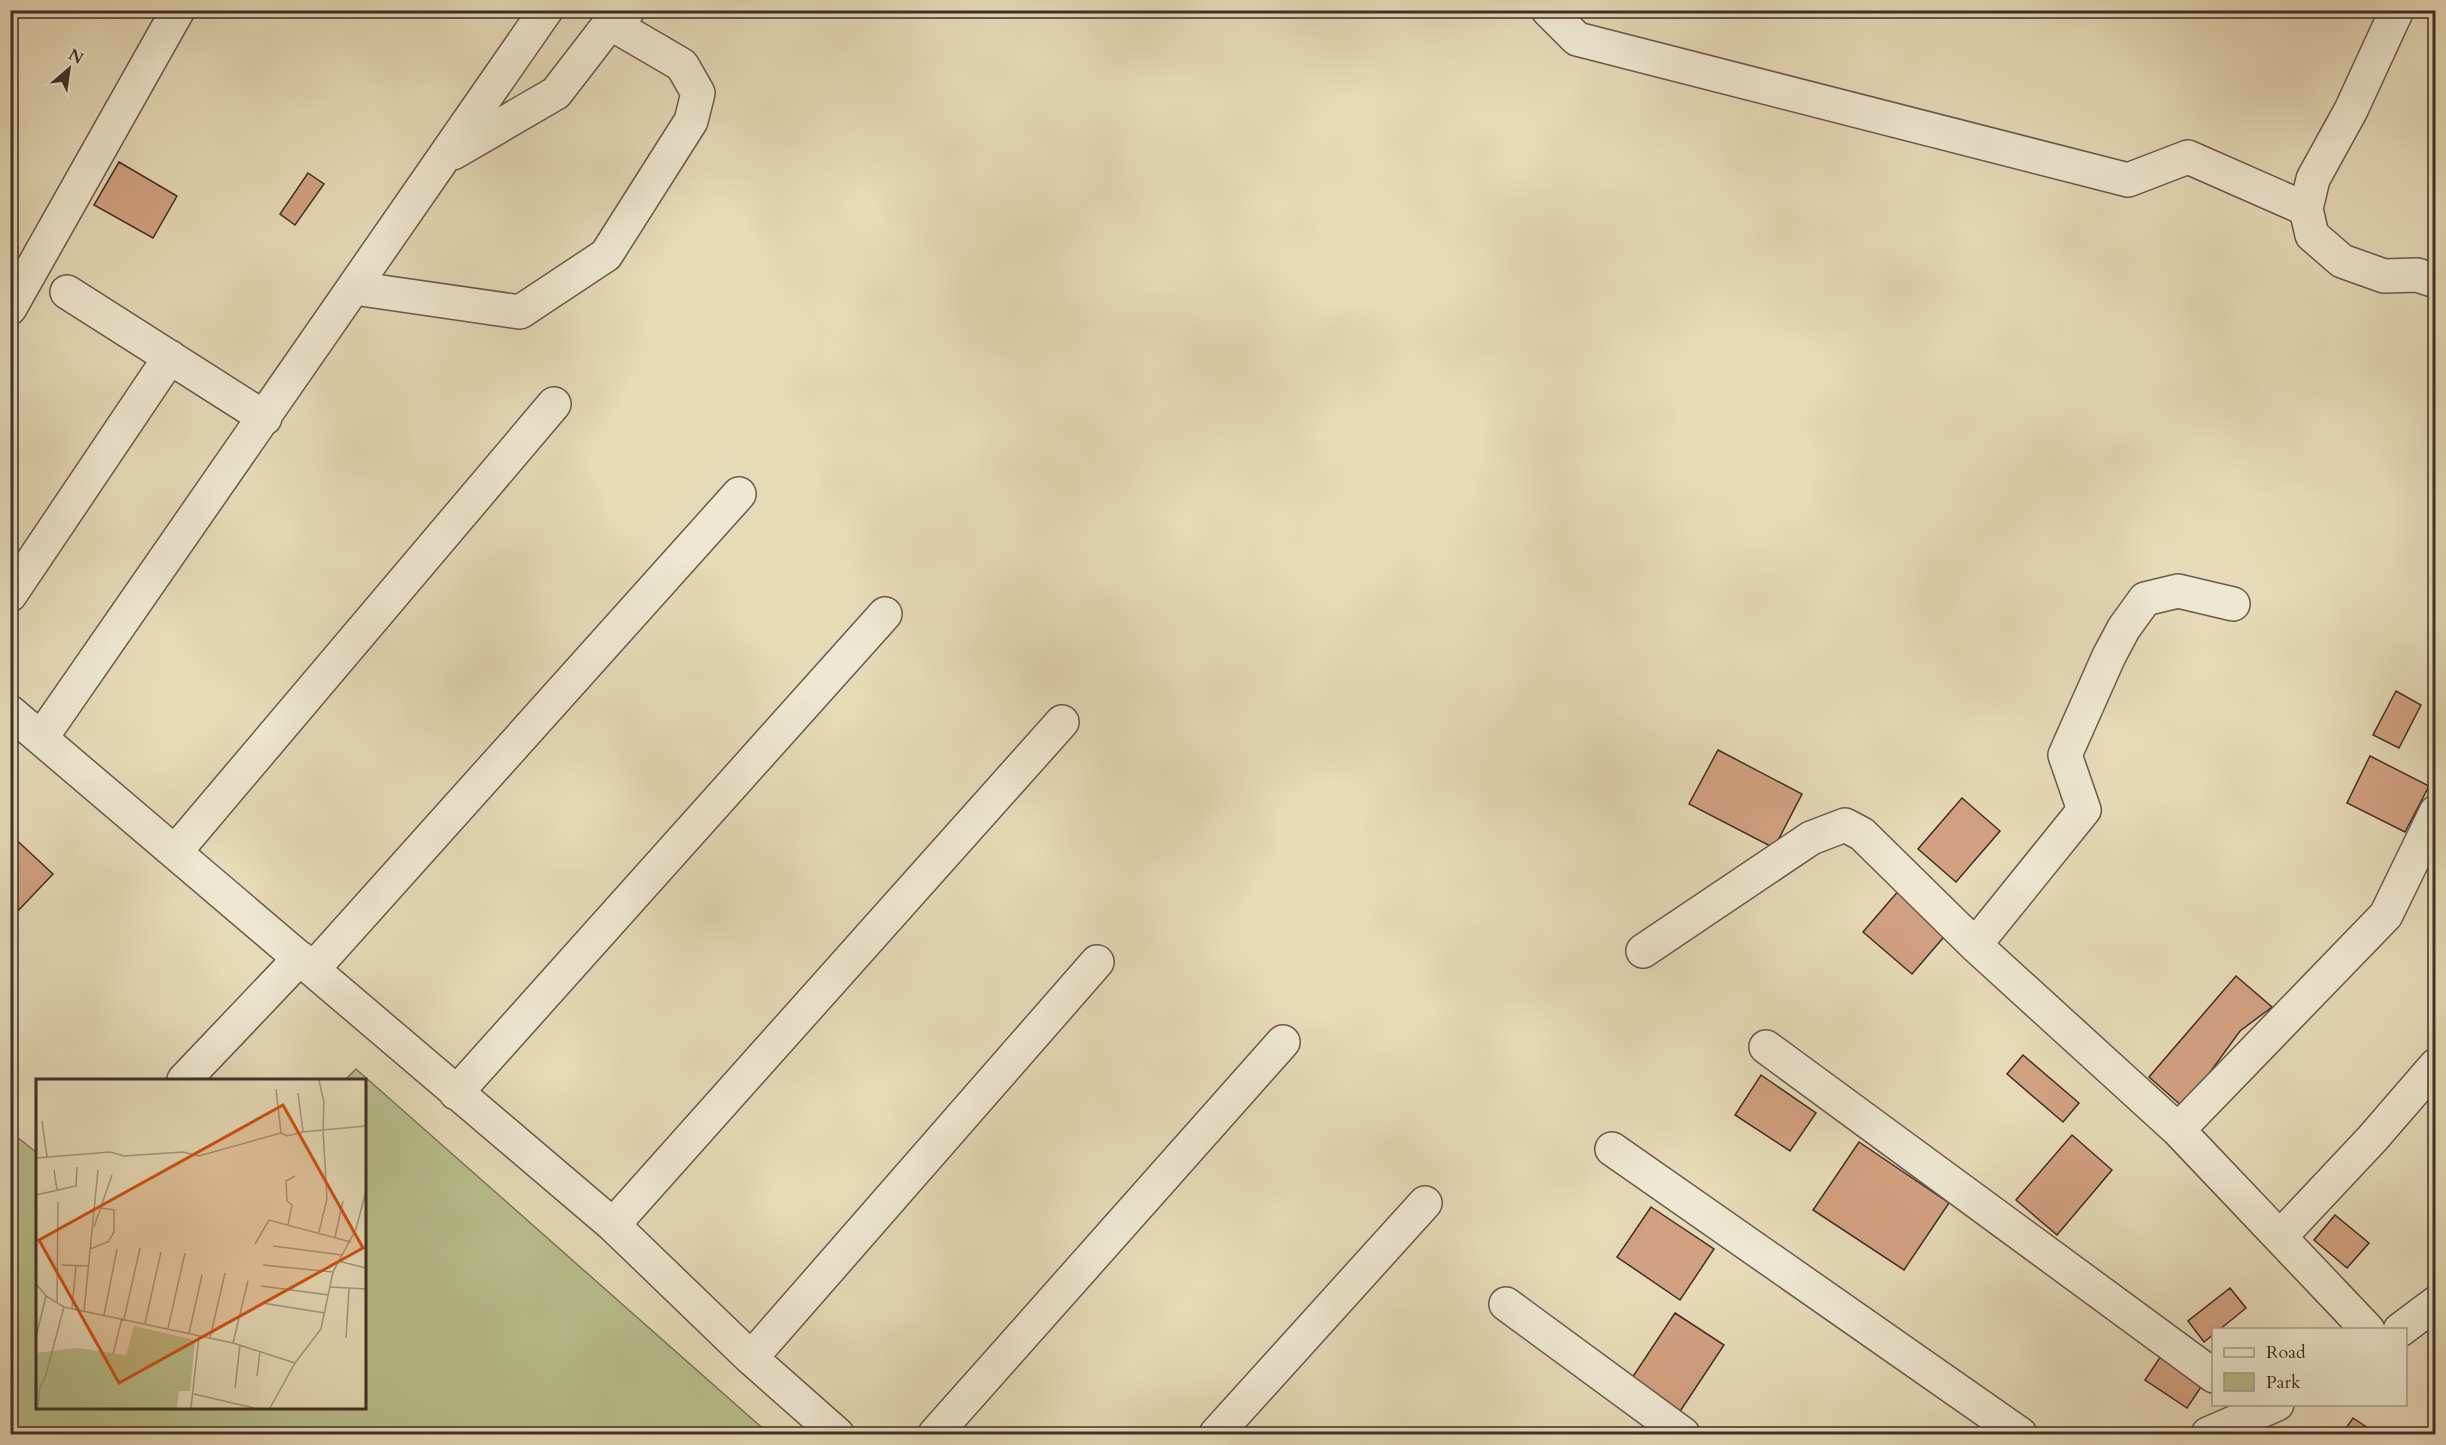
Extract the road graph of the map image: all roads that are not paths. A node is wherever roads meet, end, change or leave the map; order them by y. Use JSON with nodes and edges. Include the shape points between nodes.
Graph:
{"nodes":[{"id":1,"x":178,"y":10,"type":"edge"},
{"id":2,"x":546,"y":10,"type":"edge"},
{"id":3,"x":1548,"y":10,"type":"edge"},
{"id":4,"x":2397,"y":10,"type":"edge"},
{"id":5,"x":619,"y":17,"type":"edge"},
{"id":6,"x":445,"y":158,"type":"junction"},
{"id":7,"x":2306,"y":209,"type":"junction"},
{"id":8,"x":2436,"y":281,"type":"edge"},
{"id":9,"x":354,"y":288,"type":"junction"},
{"id":10,"x":67,"y":292,"type":"dead end"},
{"id":11,"x":10,"y":308,"type":"edge"},
{"id":12,"x":170,"y":357,"type":"junction"},
{"id":13,"x":554,"y":404,"type":"dead end"},
{"id":14,"x":266,"y":418,"type":"junction"},
{"id":15,"x":739,"y":494,"type":"dead end"},
{"id":16,"x":10,"y":595,"type":"edge"},
{"id":17,"x":2233,"y":604,"type":"dead end"},
{"id":18,"x":885,"y":614,"type":"dead end"},
{"id":19,"x":10,"y":712,"type":"edge"},
{"id":20,"x":1062,"y":722,"type":"dead end"},
{"id":21,"x":41,"y":738,"type":"junction"},
{"id":22,"x":2436,"y":812,"type":"edge"},
{"id":23,"x":175,"y":852,"type":"junction"},
{"id":24,"x":1975,"y":945,"type":"junction"},
{"id":25,"x":1643,"y":951,"type":"dead end"},
{"id":26,"x":1097,"y":962,"type":"dead end"},
{"id":27,"x":306,"y":964,"type":"junction"},
{"id":28,"x":1283,"y":1042,"type":"dead end"},
{"id":29,"x":1766,"y":1047,"type":"dead end"},
{"id":30,"x":2436,"y":1065,"type":"edge"},
{"id":31,"x":185,"y":1079,"type":"edge"},
{"id":32,"x":456,"y":1093,"type":"junction"},
{"id":33,"x":2178,"y":1130,"type":"junction"},
{"id":34,"x":1612,"y":1149,"type":"dead end"},
{"id":35,"x":1425,"y":1203,"type":"dead end"},
{"id":36,"x":613,"y":1224,"type":"junction"},
{"id":37,"x":2280,"y":1238,"type":"junction"},
{"id":38,"x":2436,"y":1303,"type":"edge"},
{"id":39,"x":1506,"y":1304,"type":"dead end"},
{"id":40,"x":2367,"y":1328,"type":"edge"},
{"id":41,"x":2401,"y":1328,"type":"edge"},
{"id":42,"x":751,"y":1359,"type":"junction"},
{"id":43,"x":2212,"y":1375,"type":"edge"},
{"id":44,"x":2264,"y":1407,"type":"edge"},
{"id":45,"x":820,"y":1429,"type":"edge"},
{"id":46,"x":935,"y":1434,"type":"edge"},
{"id":47,"x":1216,"y":1434,"type":"edge"},
{"id":48,"x":1683,"y":1434,"type":"edge"},
{"id":49,"x":2020,"y":1434,"type":"edge"},
{"id":50,"x":2208,"y":1434,"type":"edge"}],
"edges":[{"from":1,"to":11,"type":"street"},
{"from":2,"to":6,"type":"street"},
{"from":3,"to":7,"type":"street","via":[[1577,39],[2128,180],[2188,157]]},
{"from":4,"to":7,"type":"street","via":[[2351,110],[2313,179]]},
{"from":5,"to":6,"type":"street","via":[[556,93]]},
{"from":5,"to":9,"type":"street","via":[[682,65],[698,93],[690,122],[606,255],[520,312]]},
{"from":6,"to":9,"type":"street"},
{"from":7,"to":8,"type":"street","via":[[2312,235],[2342,261],[2384,276],[2417,275]]},
{"from":9,"to":14,"type":"street"},
{"from":10,"to":12,"type":"street"},
{"from":12,"to":14,"type":"street"},
{"from":12,"to":16,"type":"street"},
{"from":13,"to":23,"type":"street"},
{"from":14,"to":21,"type":"street"},
{"from":15,"to":27,"type":"street"},
{"from":17,"to":24,"type":"street","via":[[2178,591],[2145,599],[2109,656],[2065,755],[2084,810]]},
{"from":18,"to":32,"type":"street"},
{"from":19,"to":21,"type":"street"},
{"from":20,"to":36,"type":"street"},
{"from":21,"to":23,"type":"street"},
{"from":22,"to":33,"type":"street","via":[[2386,915]]},
{"from":23,"to":27,"type":"street"},
{"from":24,"to":25,"type":"street","via":[[1862,834],[1845,825],[1811,838]]},
{"from":24,"to":33,"type":"street"},
{"from":26,"to":42,"type":"street"},
{"from":27,"to":31,"type":"street"},
{"from":27,"to":32,"type":"street"},
{"from":28,"to":46,"type":"street"},
{"from":29,"to":43,"type":"street"},
{"from":30,"to":37,"type":"street"},
{"from":32,"to":36,"type":"street"},
{"from":33,"to":37,"type":"street"},
{"from":34,"to":49,"type":"street"},
{"from":35,"to":47,"type":"street"},
{"from":36,"to":42,"type":"street"},
{"from":37,"to":40,"type":"street"},
{"from":38,"to":41,"type":"street"},
{"from":39,"to":48,"type":"street"},
{"from":42,"to":45,"type":"street"},
{"from":44,"to":50,"type":"street"}]}
